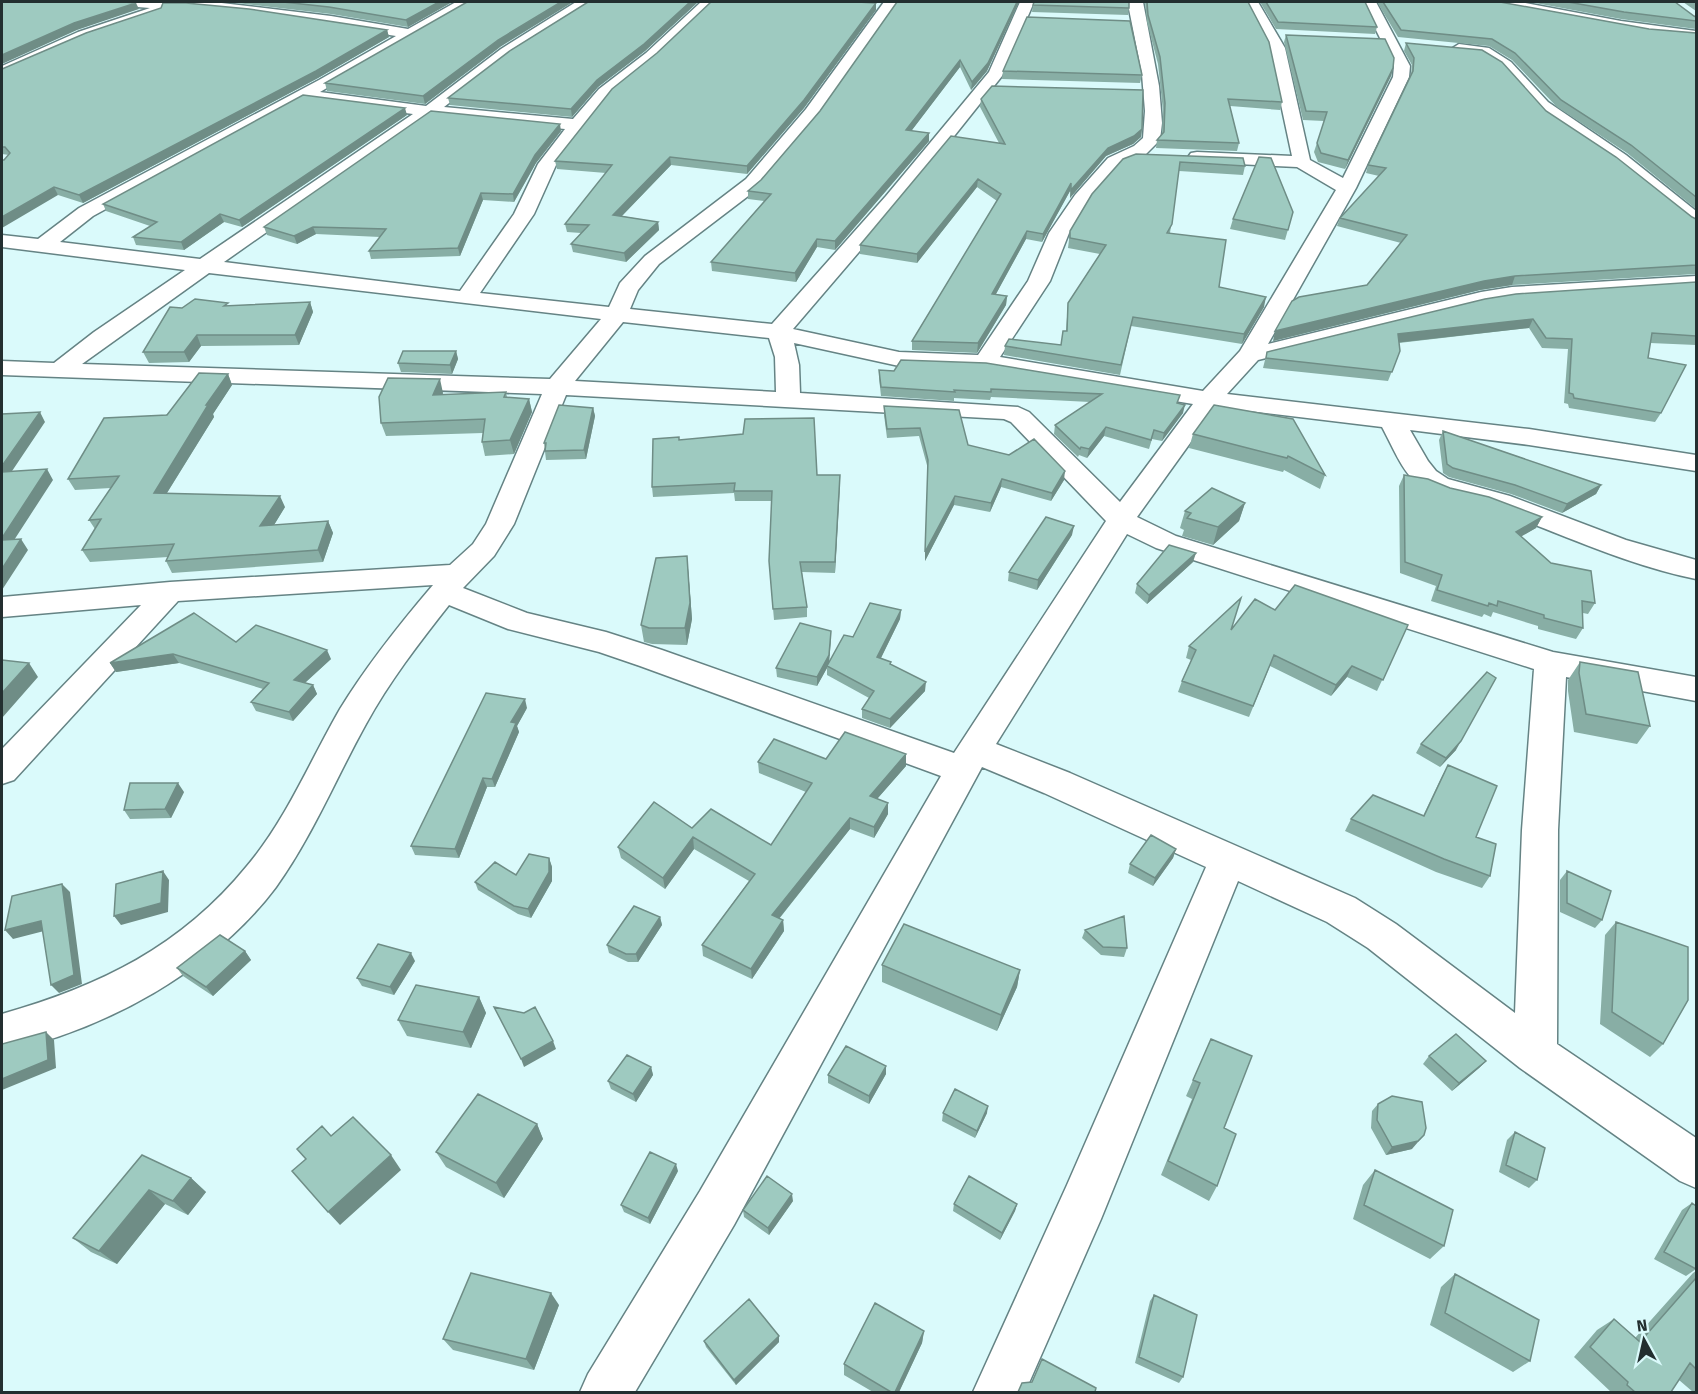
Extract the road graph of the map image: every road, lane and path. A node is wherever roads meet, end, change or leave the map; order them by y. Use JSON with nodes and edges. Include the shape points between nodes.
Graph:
{"nodes":[{"id":1,"x":125,"y":2,"type":"edge"},
{"id":2,"x":181,"y":2,"type":"edge"},
{"id":3,"x":465,"y":2,"type":"edge"},
{"id":4,"x":585,"y":2,"type":"edge"},
{"id":5,"x":708,"y":2,"type":"edge"},
{"id":6,"x":1136,"y":2,"type":"edge"},
{"id":7,"x":1251,"y":2,"type":"edge"},
{"id":8,"x":1369,"y":2,"type":"edge"},
{"id":9,"x":1496,"y":2,"type":"edge"},
{"id":10,"x":883,"y":3,"type":"edge"},
{"id":11,"x":314,"y":6,"type":"edge"},
{"id":12,"x":1026,"y":13,"type":"edge"},
{"id":13,"x":296,"y":15,"type":"junction"},
{"id":14,"x":1491,"y":19,"type":"edge"},
{"id":15,"x":411,"y":34,"type":"junction"},
{"id":16,"x":1269,"y":35,"type":"junction"},
{"id":17,"x":1696,"y":35,"type":"edge"},
{"id":18,"x":1291,"y":36,"type":"edge"},
{"id":19,"x":1368,"y":40,"type":"edge"},
{"id":20,"x":1395,"y":43,"type":"junction"},
{"id":21,"x":1449,"y":48,"type":"edge"},
{"id":22,"x":18,"y":49,"type":"edge"},
{"id":23,"x":51,"y":50,"type":"junction"},
{"id":24,"x":2,"y":72,"type":"edge"},
{"id":25,"x":986,"y":86,"type":"junction"},
{"id":26,"x":1007,"y":87,"type":"edge"},
{"id":27,"x":302,"y":95,"type":"junction"},
{"id":28,"x":429,"y":111,"type":"junction"},
{"id":29,"x":577,"y":124,"type":"junction"},
{"id":30,"x":1129,"y":154,"type":"junction"},
{"id":31,"x":1301,"y":162,"type":"junction"},
{"id":32,"x":1347,"y":188,"type":"junction"},
{"id":33,"x":1696,"y":220,"type":"edge"},
{"id":34,"x":2,"y":241,"type":"edge"},
{"id":35,"x":45,"y":244,"type":"junction"},
{"id":36,"x":206,"y":266,"type":"junction"},
{"id":37,"x":1696,"y":282,"type":"edge"},
{"id":38,"x":466,"y":297,"type":"junction"},
{"id":39,"x":617,"y":314,"type":"junction"},
{"id":40,"x":778,"y":332,"type":"junction"},
{"id":41,"x":1250,"y":355,"type":"junction"},
{"id":42,"x":985,"y":362,"type":"junction"},
{"id":43,"x":2,"y":368,"type":"edge"},
{"id":44,"x":58,"y":371,"type":"junction"},
{"id":45,"x":557,"y":387,"type":"junction"},
{"id":46,"x":1209,"y":399,"type":"junction"},
{"id":47,"x":788,"y":400,"type":"junction"},
{"id":48,"x":1391,"y":420,"type":"junction"},
{"id":49,"x":1696,"y":464,"type":"edge"},
{"id":50,"x":1121,"y":520,"type":"junction"},
{"id":51,"x":1696,"y":570,"type":"edge"},
{"id":52,"x":451,"y":583,"type":"junction"},
{"id":53,"x":170,"y":592,"type":"junction"},
{"id":54,"x":2,"y":607,"type":"edge"},
{"id":55,"x":1551,"y":663,"type":"junction"},
{"id":56,"x":1696,"y":689,"type":"edge"},
{"id":57,"x":968,"y":760,"type":"junction"},
{"id":58,"x":2,"y":771,"type":"edge"},
{"id":59,"x":1228,"y":860,"type":"junction"},
{"id":60,"x":2,"y":1033,"type":"edge"},
{"id":61,"x":1535,"y":1054,"type":"junction"},
{"id":62,"x":1696,"y":1165,"type":"edge"},
{"id":63,"x":606,"y":1392,"type":"edge"},
{"id":64,"x":999,"y":1392,"type":"edge"}],
"edges":[{"from":1,"to":2,"type":"street"},
{"from":2,"to":13,"type":"street"},
{"from":2,"to":23,"type":"street","via":[[91,31]]},
{"from":3,"to":15,"type":"street"},
{"from":4,"to":28,"type":"street","via":[[506,52]]},
{"from":5,"to":29,"type":"street","via":[[651,56],[605,92]]},
{"from":6,"to":30,"type":"street","via":[[1132,22],[1148,60],[1145,90],[1153,134],[1140,150]]},
{"from":7,"to":16,"type":"street"},
{"from":8,"to":20,"type":"street"},
{"from":9,"to":14,"type":"street"},
{"from":9,"to":17,"type":"street","via":[[1624,27]]},
{"from":10,"to":39,"type":"street","via":[[812,113],[753,183],[652,260],[628,288]]},
{"from":11,"to":13,"type":"street"},
{"from":12,"to":25,"type":"street","via":[[1000,68]]},
{"from":13,"to":15,"type":"street"},
{"from":15,"to":27,"type":"street"},
{"from":16,"to":18,"type":"street"},
{"from":16,"to":31,"type":"street","via":[[1279,58]]},
{"from":19,"to":20,"type":"street"},
{"from":20,"to":32,"type":"street","via":[[1401,77]]},
{"from":21,"to":33,"type":"street","via":[[1483,43],[1550,113],[1620,159]]},
{"from":22,"to":23,"type":"street"},
{"from":23,"to":24,"type":"street"},
{"from":25,"to":26,"type":"street"},
{"from":25,"to":40,"type":"street"},
{"from":27,"to":28,"type":"street"},
{"from":27,"to":35,"type":"street","via":[[86,212]]},
{"from":28,"to":29,"type":"street"},
{"from":28,"to":36,"type":"street"},
{"from":29,"to":38,"type":"street","via":[[548,164],[524,214]]},
{"from":30,"to":31,"type":"street"},
{"from":30,"to":42,"type":"street","via":[[1114,162],[1082,199],[1059,233],[1039,281]]},
{"from":31,"to":32,"type":"street"},
{"from":32,"to":41,"type":"street"},
{"from":34,"to":35,"type":"street"},
{"from":35,"to":36,"type":"street"},
{"from":36,"to":38,"type":"street"},
{"from":36,"to":44,"type":"street"},
{"from":37,"to":41,"type":"street","via":[[1481,299]]},
{"from":38,"to":39,"type":"street"},
{"from":39,"to":40,"type":"street"},
{"from":39,"to":45,"type":"street"},
{"from":40,"to":42,"type":"street","via":[[899,359]]},
{"from":40,"to":47,"type":"street","via":[[789,359]]},
{"from":41,"to":46,"type":"street"},
{"from":42,"to":46,"type":"street"},
{"from":43,"to":44,"type":"street"},
{"from":44,"to":45,"type":"street"},
{"from":45,"to":47,"type":"street"},
{"from":45,"to":52,"type":"street","via":[[500,524],[484,550]]},
{"from":46,"to":48,"type":"street"},
{"from":46,"to":50,"type":"street"},
{"from":47,"to":50,"type":"street","via":[[1009,412],[1020,417]]},
{"from":48,"to":49,"type":"street","via":[[1530,437]]},
{"from":48,"to":51,"type":"street","via":[[1416,464],[1438,485],[1500,502],[1616,546]]},
{"from":50,"to":55,"type":"street","via":[[1166,542]]},
{"from":50,"to":57,"type":"street"},
{"from":52,"to":53,"type":"street"},
{"from":52,"to":57,"type":"street","via":[[519,622],[615,646]]},
{"from":52,"to":60,"type":"street","via":[[365,698],[266,872],[221,920],[182,955],[116,994]]},
{"from":53,"to":54,"type":"street"},
{"from":53,"to":58,"type":"street"},
{"from":55,"to":56,"type":"street"},
{"from":55,"to":61,"type":"street","via":[[1540,830]]},
{"from":57,"to":59,"type":"street","via":[[1057,783]]},
{"from":57,"to":63,"type":"street","via":[[717,1208]]},
{"from":59,"to":61,"type":"street","via":[[1341,910],[1382,936]]},
{"from":59,"to":64,"type":"street"},
{"from":61,"to":62,"type":"street"}]}
